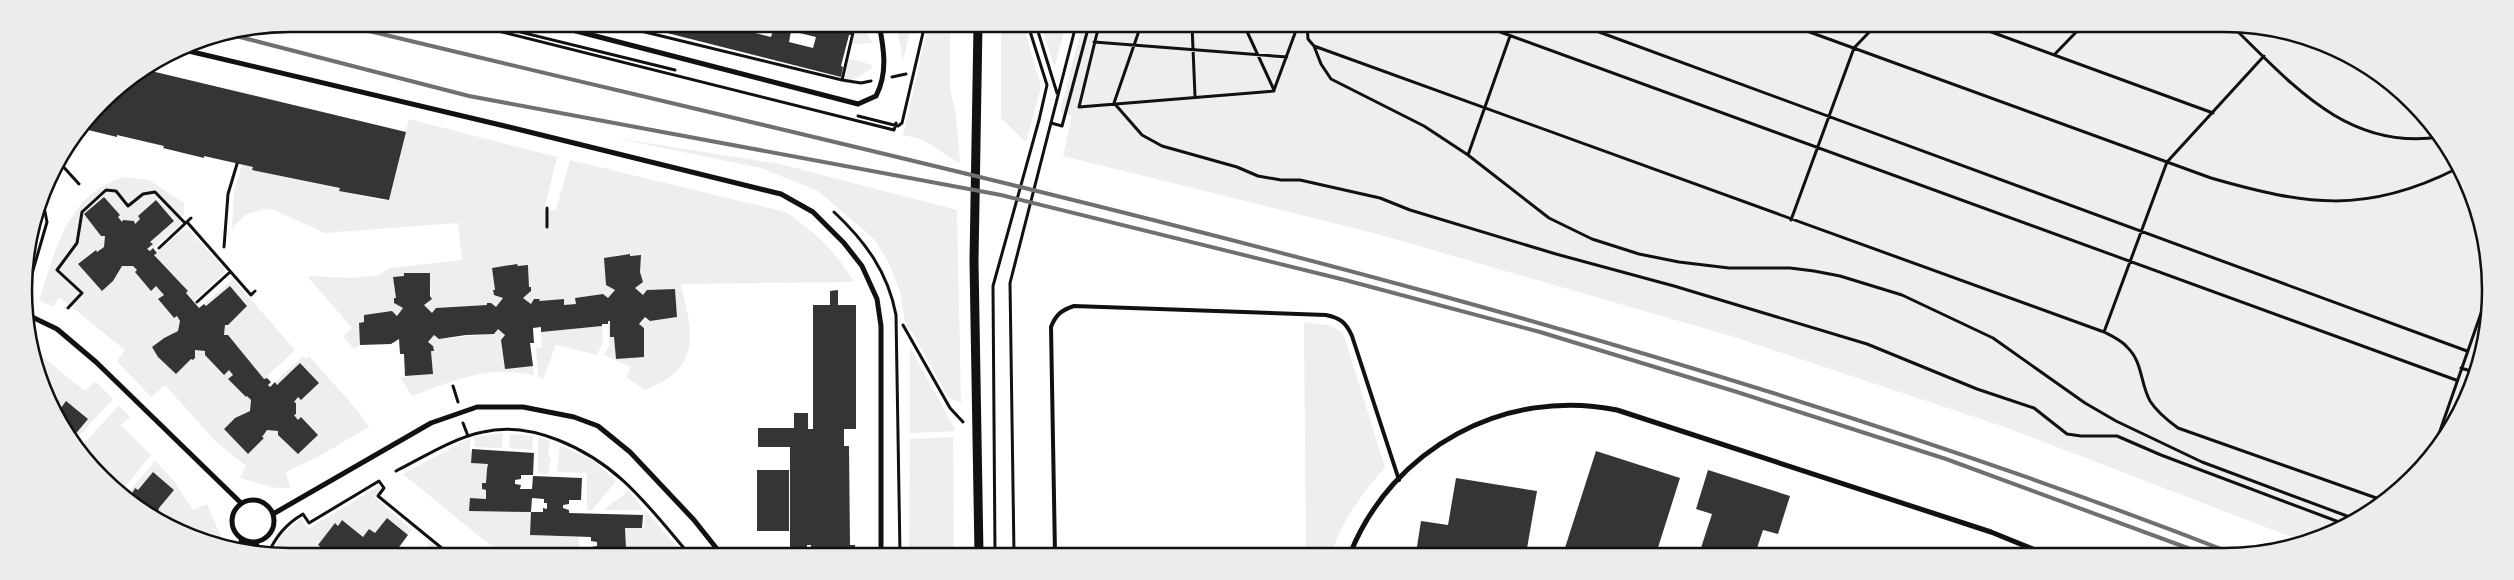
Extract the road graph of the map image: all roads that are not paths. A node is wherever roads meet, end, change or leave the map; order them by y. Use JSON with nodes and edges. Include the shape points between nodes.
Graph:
{"nodes":[{"id":1,"x":580,"y":32,"type":"edge"},
{"id":2,"x":881,"y":32,"type":"edge"},
{"id":3,"x":978,"y":32,"type":"edge"},
{"id":4,"x":192,"y":52,"type":"edge"},
{"id":5,"x":34,"y":317,"type":"edge"},
{"id":6,"x":1399,"y":480,"type":"junction"},
{"id":7,"x":241,"y":503,"type":"junction"},
{"id":8,"x":273,"y":514,"type":"junction"},
{"id":9,"x":241,"y":539,"type":"junction"},
{"id":10,"x":257,"y":542,"type":"junction"},
{"id":11,"x":242,"y":543,"type":"edge"},
{"id":12,"x":256,"y":545,"type":"edge"},
{"id":13,"x":716,"y":548,"type":"edge"},
{"id":14,"x":881,"y":548,"type":"edge"},
{"id":15,"x":979,"y":548,"type":"edge"},
{"id":16,"x":1055,"y":548,"type":"edge"},
{"id":17,"x":1352,"y":548,"type":"edge"},
{"id":18,"x":2029,"y":548,"type":"edge"}],
"edges":[{"from":1,"to":2,"type":"street","via":[[858,104],[876,96],[883,80],[884,47]]},
{"from":3,"to":15,"type":"street","via":[[974,261]]},
{"from":4,"to":14,"type":"street","via":[[781,194],[813,212],[862,266],[877,299],[881,326]]},
{"from":5,"to":7,"type":"street","via":[[57,329],[96,362]]},
{"from":6,"to":16,"type":"lane","via":[[1348,325],[1339,317],[1074,306],[1054,317],[1051,327]]},
{"from":6,"to":17,"type":"street","via":[[1361,526]]},
{"from":6,"to":18,"type":"street","via":[[1425,455],[1474,424],[1533,407],[1592,405],[1617,410],[1963,523]]},
{"from":7,"to":8,"type":"street","via":[[260,500]]},
{"from":7,"to":9,"type":"street","via":[[232,521]]},
{"from":8,"to":10,"type":"street","via":[[271,532]]},
{"from":8,"to":13,"type":"street","via":[[431,423],[477,407],[523,407],[574,417],[598,426],[630,452]]},
{"from":9,"to":10,"type":"street"},
{"from":9,"to":11,"type":"street"},
{"from":10,"to":12,"type":"street"}]}
